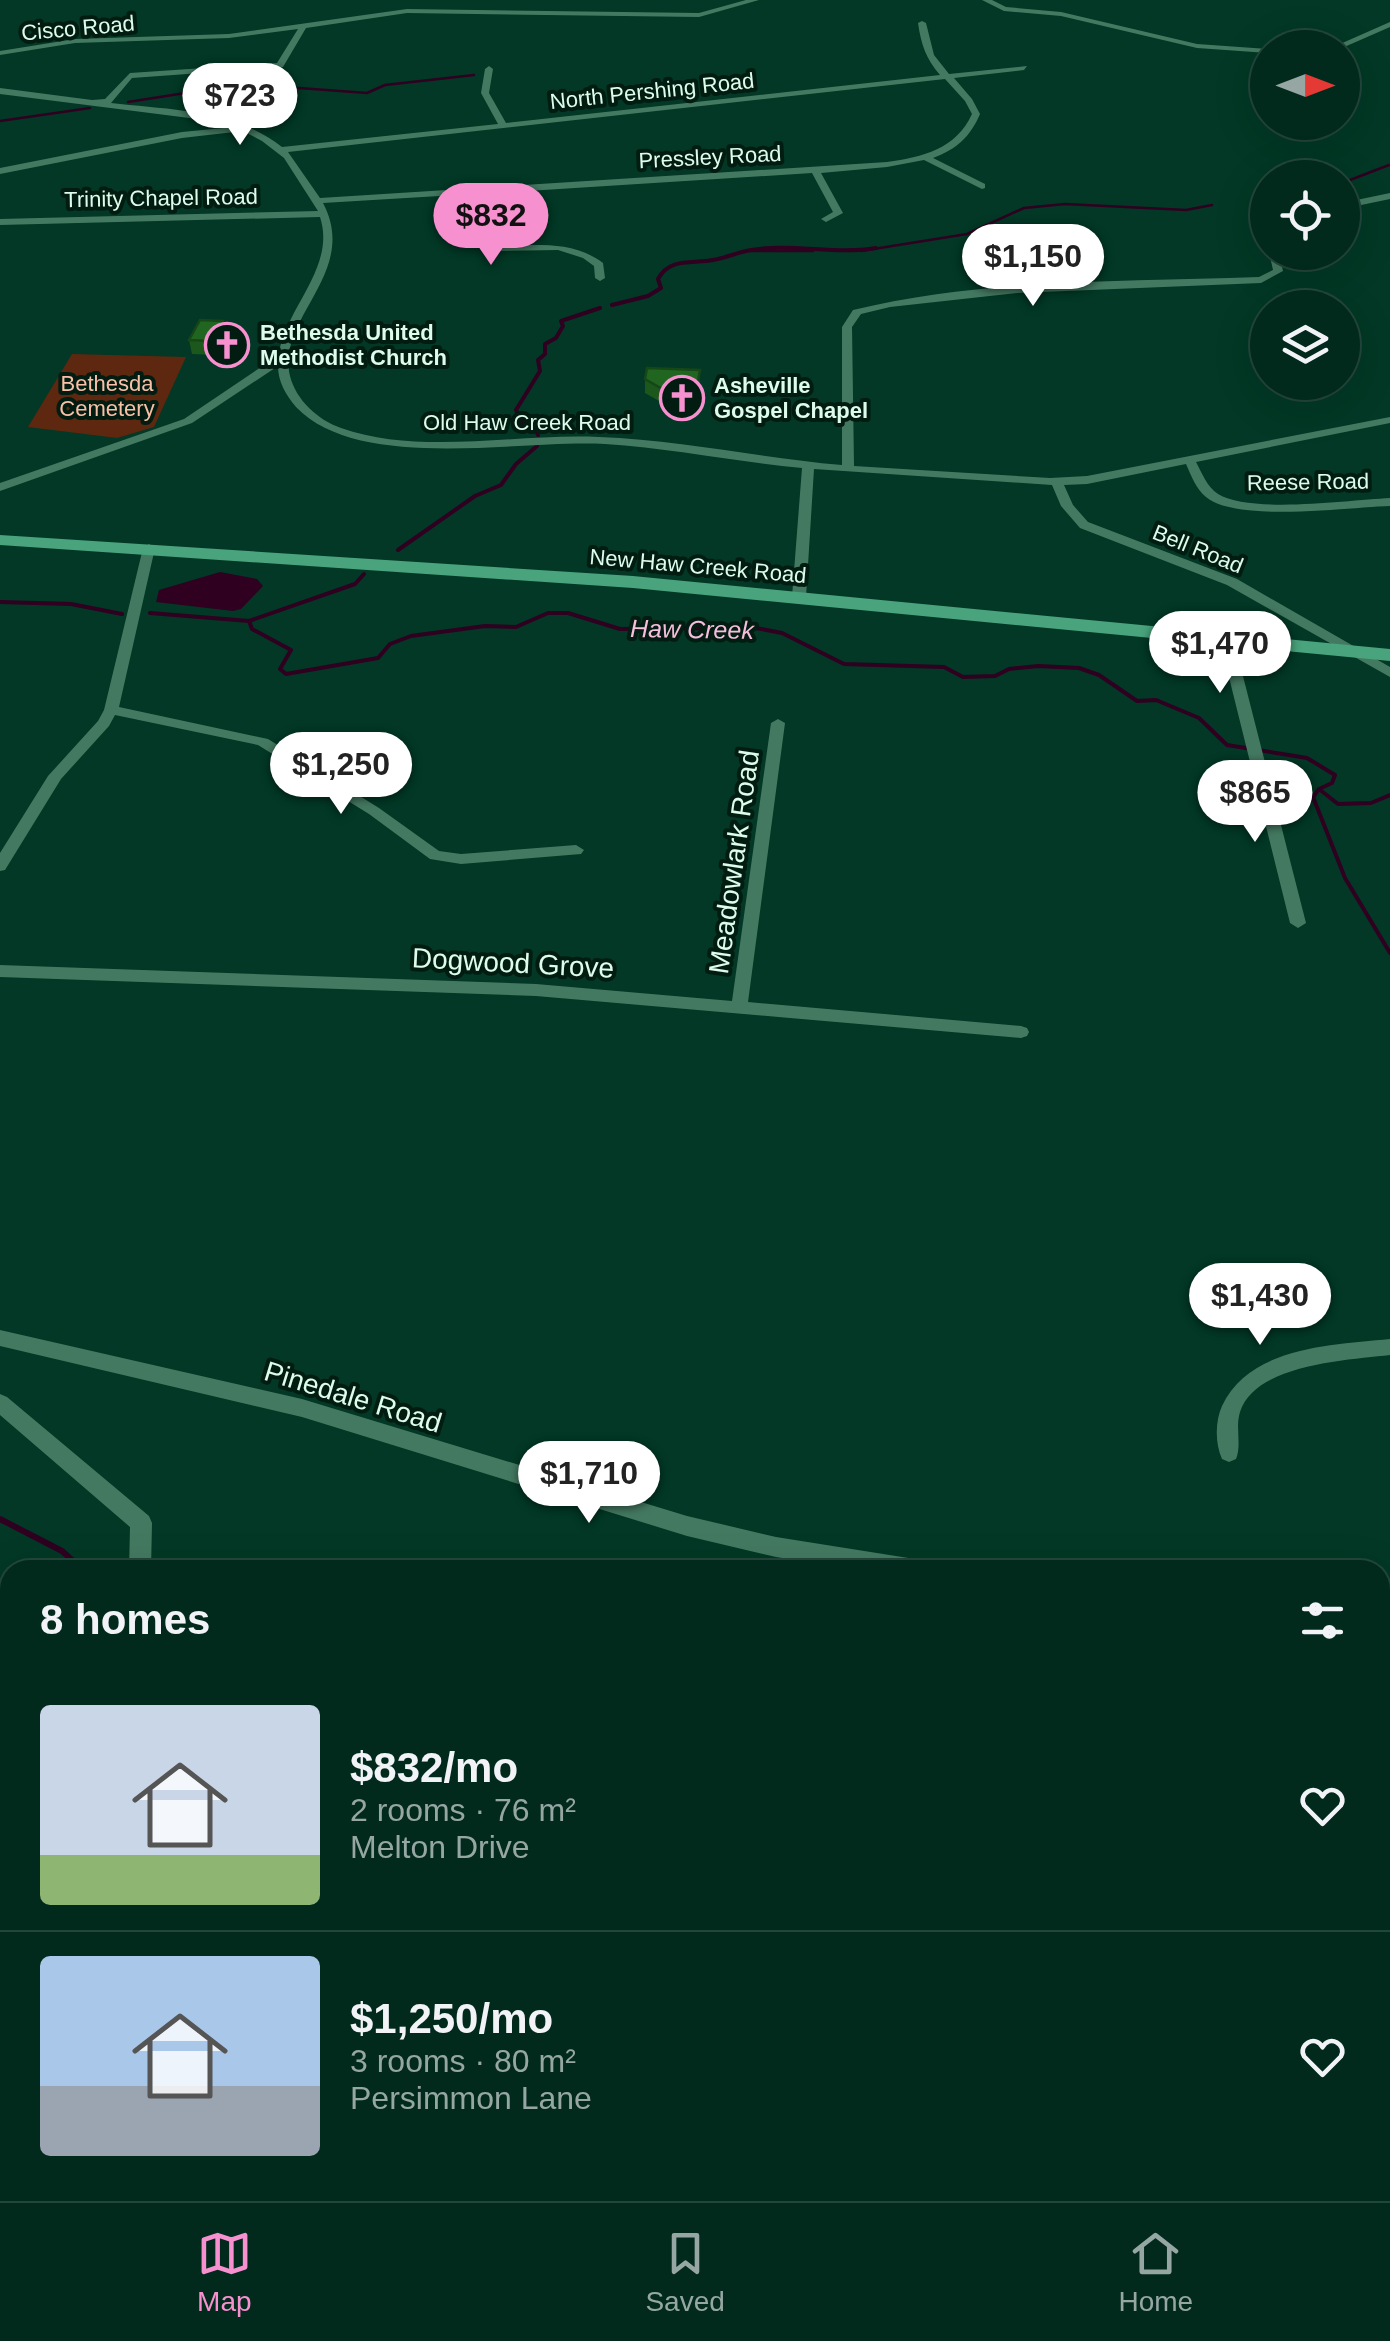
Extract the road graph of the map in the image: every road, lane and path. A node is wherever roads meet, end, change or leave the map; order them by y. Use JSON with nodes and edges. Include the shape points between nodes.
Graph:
{"nodes":[{"id":1,"x":755,"y":0,"type":"edge"},
{"id":2,"x":986,"y":0,"type":"edge"},
{"id":3,"x":1050,"y":2,"type":"edge"},
{"id":4,"x":1088,"y":20,"type":"junction"},
{"id":5,"x":922,"y":24,"type":"dead end"},
{"id":6,"x":1390,"y":24,"type":"edge"},
{"id":7,"x":304,"y":25,"type":"junction"},
{"id":8,"x":1360,"y":37,"type":"edge"},
{"id":9,"x":1250,"y":50,"type":"edge"},
{"id":10,"x":0,"y":54,"type":"edge"},
{"id":11,"x":1024,"y":68,"type":"dead end"},
{"id":12,"x":489,"y":69,"type":"dead end"},
{"id":13,"x":945,"y":77,"type":"junction"},
{"id":14,"x":0,"y":91,"type":"edge"},
{"id":15,"x":90,"y":102,"type":"junction"},
{"id":16,"x":503,"y":125,"type":"junction"},
{"id":17,"x":246,"y":129,"type":"junction"},
{"id":18,"x":283,"y":150,"type":"junction"},
{"id":19,"x":924,"y":157,"type":"junction"},
{"id":20,"x":815,"y":170,"type":"junction"},
{"id":21,"x":0,"y":172,"type":"edge"},
{"id":22,"x":982,"y":186,"type":"dead end"},
{"id":23,"x":460,"y":192,"type":"junction"},
{"id":24,"x":1390,"y":196,"type":"edge"},
{"id":25,"x":316,"y":201,"type":"junction"},
{"id":26,"x":1360,"y":202,"type":"edge"},
{"id":27,"x":323,"y":214,"type":"junction"},
{"id":28,"x":826,"y":219,"type":"dead end"},
{"id":29,"x":0,"y":222,"type":"edge"},
{"id":30,"x":1277,"y":270,"type":"edge"},
{"id":31,"x":600,"y":278,"type":"dead end"},
{"id":32,"x":280,"y":363,"type":"junction"},
{"id":33,"x":1390,"y":420,"type":"edge"},
{"id":34,"x":1188,"y":459,"type":"junction"},
{"id":35,"x":808,"y":465,"type":"junction"},
{"id":36,"x":848,"y":468,"type":"junction"},
{"id":37,"x":1057,"y":482,"type":"junction"},
{"id":38,"x":0,"y":487,"type":"edge"},
{"id":39,"x":1390,"y":502,"type":"edge"},
{"id":40,"x":0,"y":540,"type":"edge"},
{"id":41,"x":150,"y":548,"type":"junction"},
{"id":42,"x":799,"y":597,"type":"junction"},
{"id":43,"x":1226,"y":638,"type":"junction"},
{"id":44,"x":1351,"y":651,"type":"junction"},
{"id":45,"x":1390,"y":655,"type":"edge"},
{"id":46,"x":1390,"y":673,"type":"edge"},
{"id":47,"x":111,"y":710,"type":"junction"},
{"id":48,"x":778,"y":723,"type":"dead end"},
{"id":49,"x":576,"y":850,"type":"dead end"},
{"id":50,"x":0,"y":866,"type":"edge"},
{"id":51,"x":1298,"y":923,"type":"dead end"},
{"id":52,"x":0,"y":972,"type":"edge"},
{"id":53,"x":739,"y":1008,"type":"junction"},
{"id":54,"x":1021,"y":1032,"type":"dead end"},
{"id":55,"x":0,"y":1338,"type":"edge"},
{"id":56,"x":1390,"y":1346,"type":"edge"},
{"id":57,"x":0,"y":1403,"type":"edge"},
{"id":58,"x":1229,"y":1453,"type":"dead end"},
{"id":59,"x":140,"y":1560,"type":"edge"},
{"id":60,"x":858,"y":1560,"type":"edge"}],
"edges":[{"from":1,"to":7,"type":"street","name":"Cisco Road","via":[[700,15],[431,10]]},
{"from":2,"to":4,"type":"street","via":[[1004,9]]},
{"from":3,"to":4,"type":"street"},
{"from":4,"to":9,"type":"street","via":[[1197,46]]},
{"from":5,"to":13,"type":"street","name":"Pressley Road","via":[[926,52]]},
{"from":6,"to":8,"type":"street"},
{"from":7,"to":10,"type":"street","name":"Cisco Road","via":[[228,36],[75,41]]},
{"from":7,"to":15,"type":"street","via":[[280,66],[130,76],[108,101]]},
{"from":11,"to":13,"type":"street","name":"North Pershing Road"},
{"from":12,"to":16,"type":"street","via":[[485,92]]},
{"from":13,"to":16,"type":"street","name":"North Pershing Road"},
{"from":13,"to":19,"type":"street","name":"Pressley Road","via":[[968,99],[976,120],[954,145]]},
{"from":14,"to":15,"type":"street"},
{"from":15,"to":17,"type":"street","via":[[203,116]]},
{"from":16,"to":18,"type":"street","name":"North Pershing Road"},
{"from":17,"to":18,"type":"street"},
{"from":17,"to":21,"type":"street","via":[[164,138]]},
{"from":18,"to":25,"type":"street"},
{"from":19,"to":20,"type":"street","name":"Pressley Road"},
{"from":19,"to":22,"type":"street"},
{"from":20,"to":23,"type":"street","name":"Pressley Road"},
{"from":20,"to":28,"type":"street","via":[[838,212]]},
{"from":23,"to":25,"type":"street","name":"Pressley Road"},
{"from":23,"to":31,"type":"street","via":[[479,245],[578,250],[599,266]]},
{"from":24,"to":26,"type":"street"},
{"from":25,"to":27,"type":"street"},
{"from":27,"to":29,"type":"street","name":"Trinity Chapel Road"},
{"from":27,"to":32,"type":"street","via":[[328,244]]},
{"from":30,"to":36,"type":"street","via":[[1257,280],[1015,290],[857,312],[846,327]]},
{"from":32,"to":35,"type":"street","name":"Old Haw Creek Road","via":[[292,394],[314,418],[373,438],[470,444],[602,439]]},
{"from":32,"to":38,"type":"street","via":[[188,420]]},
{"from":33,"to":34,"type":"street","name":"Old Haw Creek Road"},
{"from":34,"to":37,"type":"street","name":"Old Haw Creek Road"},
{"from":34,"to":39,"type":"street","name":"Reese Road","via":[[1208,493],[1227,502]]},
{"from":35,"to":36,"type":"street","name":"Old Haw Creek Road"},
{"from":35,"to":42,"type":"street"},
{"from":36,"to":37,"type":"street","name":"Old Haw Creek Road"},
{"from":37,"to":44,"type":"street","name":"Bell Road","via":[[1066,506],[1084,525],[1232,582]]},
{"from":40,"to":41,"type":"street","name":"New Haw Creek Road"},
{"from":41,"to":42,"type":"street","name":"New Haw Creek Road"},
{"from":41,"to":47,"type":"street"},
{"from":42,"to":43,"type":"street","name":"New Haw Creek Road"},
{"from":43,"to":44,"type":"street","name":"New Haw Creek Road"},
{"from":43,"to":51,"type":"street"},
{"from":44,"to":45,"type":"street","name":"New Haw Creek Road"},
{"from":44,"to":46,"type":"street","name":"Bell Road"},
{"from":47,"to":49,"type":"street","via":[[263,742],[435,856],[461,860]]},
{"from":47,"to":50,"type":"street","via":[[55,776]]},
{"from":48,"to":53,"type":"street","name":"Meadowlark Road"},
{"from":52,"to":53,"type":"street","name":"Dogwood Grove","via":[[453,986]]},
{"from":53,"to":54,"type":"street","name":"Dogwood Grove"},
{"from":55,"to":60,"type":"street","name":"Pinedale Road","via":[[289,1405],[686,1526]]},
{"from":56,"to":58,"type":"street","via":[[1282,1364],[1248,1384],[1229,1410]]},
{"from":57,"to":59,"type":"street","via":[[141,1523]]}]}
